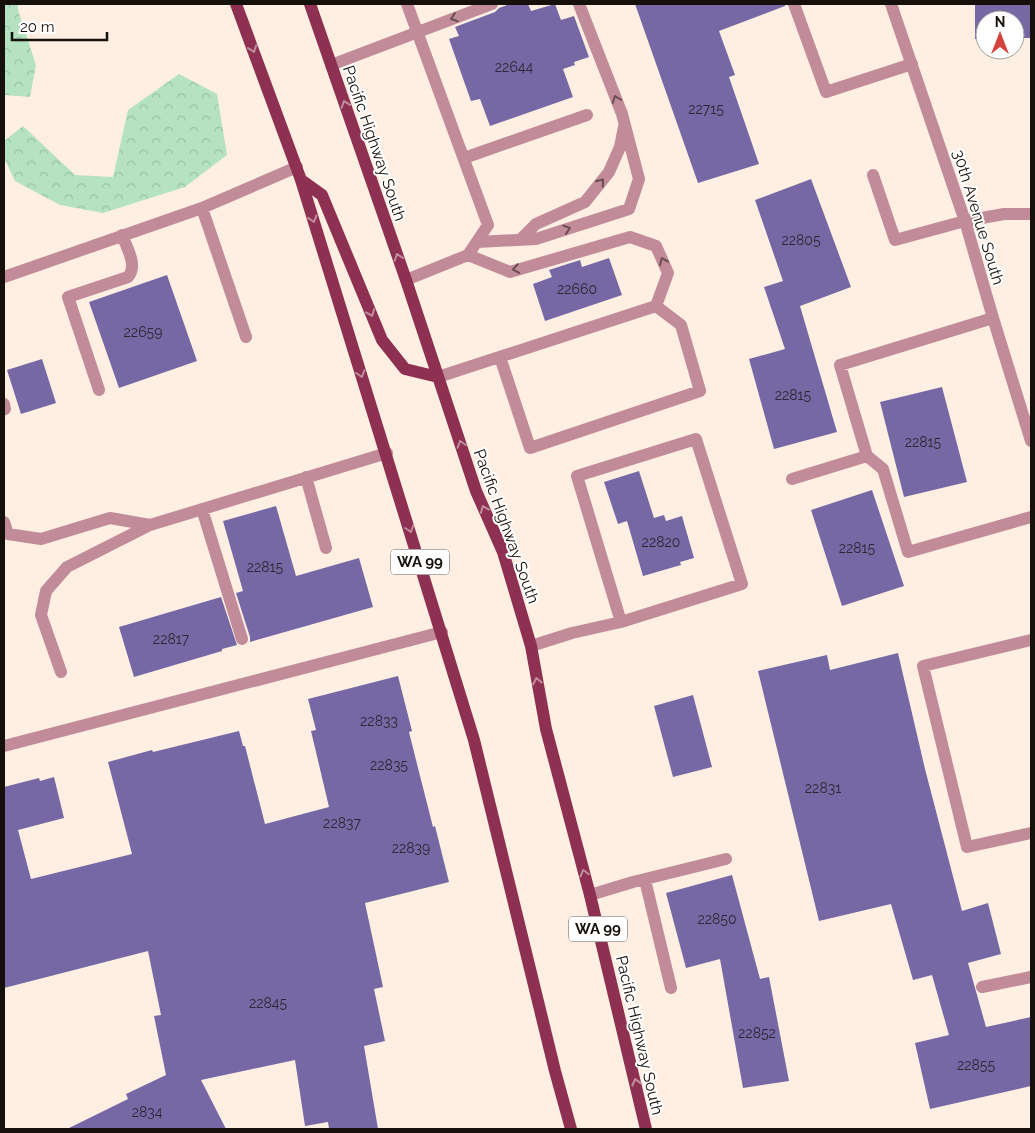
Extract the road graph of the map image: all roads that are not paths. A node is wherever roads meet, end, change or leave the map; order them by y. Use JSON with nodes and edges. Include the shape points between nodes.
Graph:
{"nodes":[{"id":1,"x":236,"y":4,"type":"edge"},
{"id":2,"x":310,"y":4,"type":"edge"},
{"id":3,"x":407,"y":4,"type":"edge"},
{"id":4,"x":492,"y":4,"type":"edge"},
{"id":5,"x":580,"y":4,"type":"edge"},
{"id":6,"x":794,"y":4,"type":"edge"},
{"id":7,"x":891,"y":4,"type":"edge"},
{"id":8,"x":416,"y":32,"type":"junction"},
{"id":9,"x":912,"y":64,"type":"junction"},
{"id":10,"x":331,"y":65,"type":"junction"},
{"id":11,"x":587,"y":115,"type":"dead end"},
{"id":12,"x":624,"y":124,"type":"junction"},
{"id":13,"x":464,"y":158,"type":"junction"},
{"id":14,"x":297,"y":167,"type":"junction"},
{"id":15,"x":873,"y":174,"type":"dead end"},
{"id":16,"x":301,"y":180,"type":"junction"},
{"id":17,"x":202,"y":208,"type":"junction"},
{"id":18,"x":1031,"y":214,"type":"edge"},
{"id":19,"x":965,"y":222,"type":"junction"},
{"id":20,"x":122,"y":235,"type":"junction"},
{"id":21,"x":520,"y":240,"type":"junction"},
{"id":22,"x":477,"y":242,"type":"junction"},
{"id":23,"x":468,"y":255,"type":"junction"},
{"id":24,"x":4,"y":277,"type":"edge"},
{"id":25,"x":406,"y":280,"type":"junction"},
{"id":26,"x":656,"y":306,"type":"junction"},
{"id":27,"x":993,"y":318,"type":"junction"},
{"id":28,"x":246,"y":336,"type":"dead end"},
{"id":29,"x":500,"y":357,"type":"junction"},
{"id":30,"x":438,"y":377,"type":"junction"},
{"id":31,"x":100,"y":390,"type":"dead end"},
{"id":32,"x":1031,"y":441,"type":"edge"},
{"id":33,"x":386,"y":453,"type":"junction"},
{"id":34,"x":868,"y":456,"type":"junction"},
{"id":35,"x":306,"y":478,"type":"junction"},
{"id":36,"x":792,"y":478,"type":"dead end"},
{"id":37,"x":202,"y":509,"type":"junction"},
{"id":38,"x":1031,"y":517,"type":"edge"},
{"id":39,"x":4,"y":522,"type":"edge"},
{"id":40,"x":150,"y":525,"type":"junction"},
{"id":41,"x":326,"y":548,"type":"dead end"},
{"id":42,"x":621,"y":622,"type":"junction"},
{"id":43,"x":442,"y":632,"type":"junction"},
{"id":44,"x":242,"y":639,"type":"dead end"},
{"id":45,"x":1031,"y":640,"type":"edge"},
{"id":46,"x":531,"y":646,"type":"junction"},
{"id":47,"x":62,"y":672,"type":"dead end"},
{"id":48,"x":4,"y":746,"type":"edge"},
{"id":49,"x":1031,"y":833,"type":"edge"},
{"id":50,"x":726,"y":859,"type":"dead end"},
{"id":51,"x":645,"y":880,"type":"junction"},
{"id":52,"x":590,"y":895,"type":"junction"},
{"id":53,"x":1031,"y":977,"type":"edge"},
{"id":54,"x":982,"y":987,"type":"dead end"},
{"id":55,"x":671,"y":988,"type":"dead end"},
{"id":56,"x":571,"y":1129,"type":"edge"},
{"id":57,"x":646,"y":1129,"type":"edge"}],
"edges":[{"from":1,"to":14,"type":"main road","number":"WA 99","one_way":true},
{"from":2,"to":10,"type":"main road","name":"Pacific Highway South","number":"WA 99"},
{"from":3,"to":8,"type":"street"},
{"from":4,"to":8,"type":"street","one_way":true},
{"from":12,"to":5,"type":"street","one_way":true},
{"from":6,"to":9,"type":"street","via":[[826,92]]},
{"from":7,"to":9,"type":"street","name":"30th Avenue South"},
{"from":8,"to":10,"type":"street"},
{"from":8,"to":13,"type":"street"},
{"from":9,"to":19,"type":"street","name":"30th Avenue South"},
{"from":25,"to":10,"type":"main road","name":"Pacific Highway South","number":"WA 99","one_way":true},
{"from":11,"to":13,"type":"street"},
{"from":21,"to":12,"type":"street","one_way":true,"via":[[536,224],[585,202],[609,172],[620,146]]},
{"from":21,"to":12,"type":"street","one_way":true,"via":[[536,239],[629,209],[639,179]]},
{"from":13,"to":22,"type":"street","via":[[488,225]]},
{"from":14,"to":16,"type":"main road","number":"WA 99"},
{"from":14,"to":17,"type":"street"},
{"from":15,"to":19,"type":"street","via":[[895,240]]},
{"from":16,"to":30,"type":"main road","one_way":true,"via":[[322,195],[382,340],[405,369]]},
{"from":16,"to":33,"type":"main road","number":"WA 99","one_way":true},
{"from":17,"to":20,"type":"street"},
{"from":17,"to":28,"type":"street"},
{"from":18,"to":19,"type":"street","via":[[1004,214]]},
{"from":19,"to":27,"type":"street","name":"30th Avenue South"},
{"from":20,"to":24,"type":"street"},
{"from":20,"to":31,"type":"street","via":[[133,266],[132,273],[68,298]]},
{"from":21,"to":22,"type":"street"},
{"from":22,"to":23,"type":"street"},
{"from":23,"to":25,"type":"street"},
{"from":26,"to":23,"type":"street","one_way":true,"via":[[668,273],[656,246],[630,237],[510,272]]},
{"from":25,"to":30,"type":"main road","name":"Pacific Highway South","number":"WA 99"},
{"from":26,"to":29,"type":"street"},
{"from":26,"to":29,"type":"street","via":[[681,325],[700,391],[530,448]]},
{"from":27,"to":32,"type":"street","name":"30th Avenue South"},
{"from":27,"to":34,"type":"street","via":[[840,365]]},
{"from":29,"to":30,"type":"street"},
{"from":46,"to":30,"type":"main road","name":"Pacific Highway South","number":"WA 99","one_way":true,"via":[[503,552],[476,491]]},
{"from":33,"to":35,"type":"street"},
{"from":33,"to":43,"type":"main road","number":"WA 99","one_way":true},
{"from":34,"to":36,"type":"street"},
{"from":34,"to":38,"type":"street","via":[[883,469],[908,552]]},
{"from":35,"to":37,"type":"street"},
{"from":35,"to":41,"type":"street"},
{"from":37,"to":40,"type":"street"},
{"from":37,"to":44,"type":"street"},
{"from":39,"to":40,"type":"street","via":[[8,534],[41,539],[110,518]]},
{"from":40,"to":47,"type":"street","via":[[66,567],[46,591],[41,615]]},
{"from":42,"to":42,"type":"street","via":[[742,584],[696,440],[577,476]]},
{"from":42,"to":46,"type":"street"},
{"from":43,"to":48,"type":"street"},
{"from":43,"to":56,"type":"main road","number":"WA 99","via":[[474,740]]},
{"from":45,"to":49,"type":"street","via":[[923,666],[968,848]]},
{"from":52,"to":46,"type":"main road","name":"Pacific Highway South","number":"WA 99","one_way":true,"via":[[546,729]]},
{"from":50,"to":51,"type":"street"},
{"from":51,"to":52,"type":"street"},
{"from":51,"to":55,"type":"street"},
{"from":57,"to":52,"type":"main road","name":"Pacific Highway South","number":"WA 99","one_way":true},
{"from":53,"to":54,"type":"street"}]}
